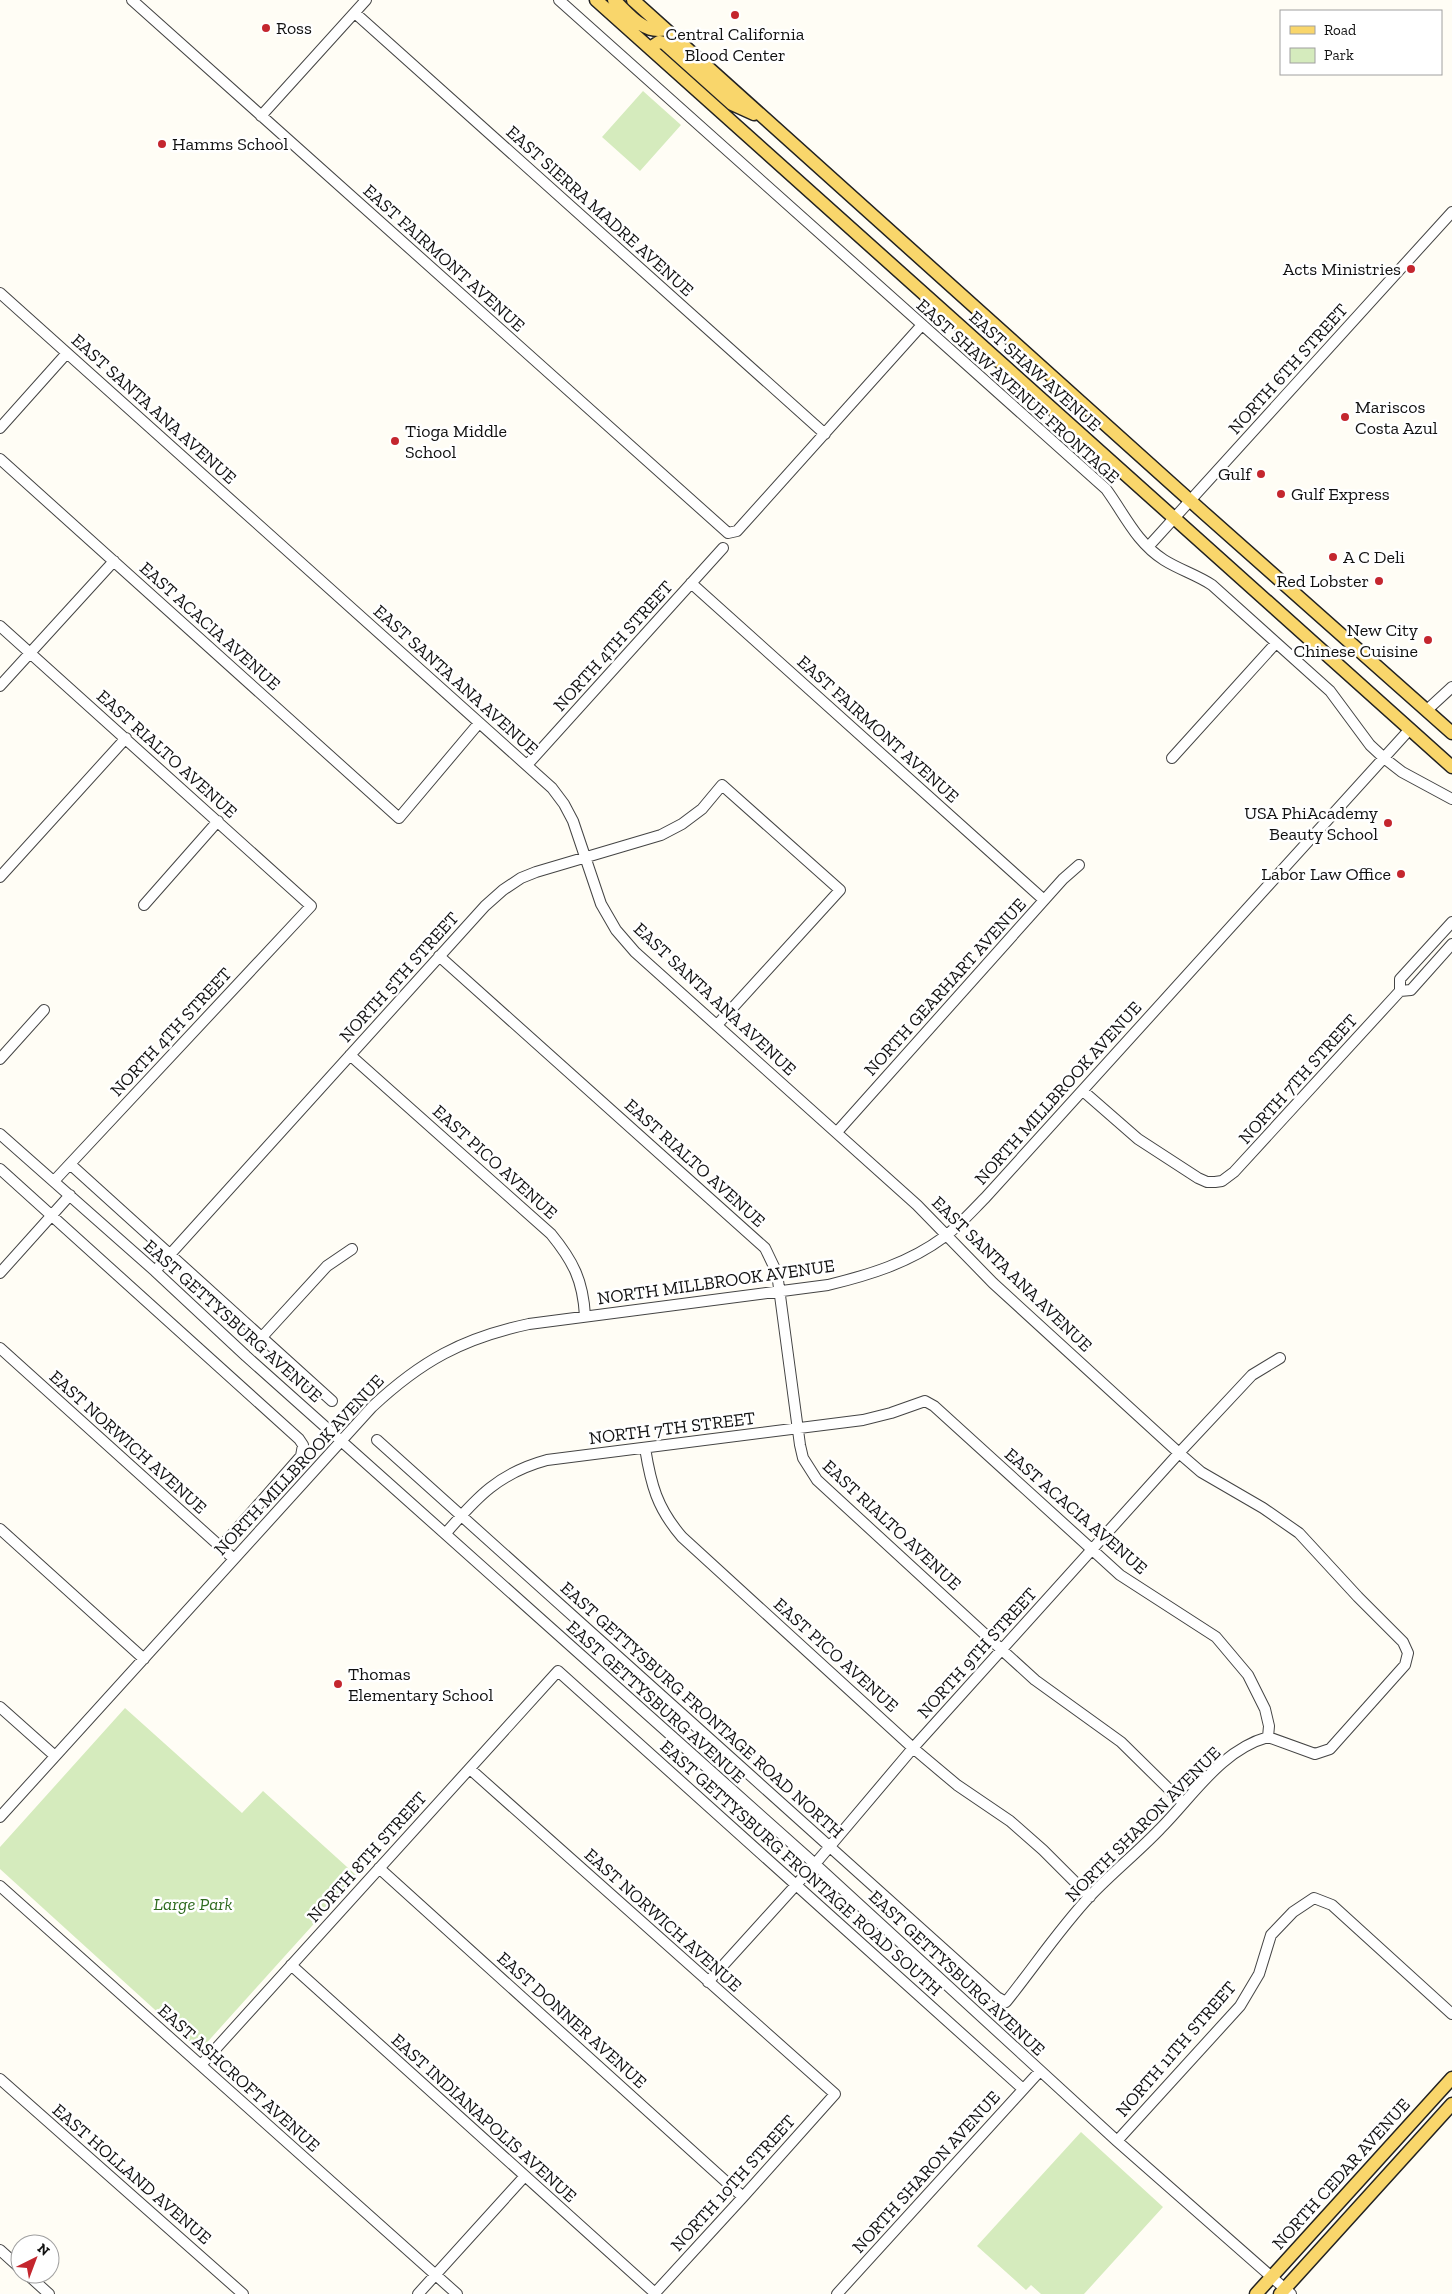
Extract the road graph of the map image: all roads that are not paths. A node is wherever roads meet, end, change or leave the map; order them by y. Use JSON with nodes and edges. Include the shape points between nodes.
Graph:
{"nodes":[{"id":1,"x":132,"y":0,"type":"edge"},
{"id":2,"x":366,"y":0,"type":"edge"},
{"id":3,"x":559,"y":0,"type":"edge"},
{"id":4,"x":596,"y":0,"type":"edge"},
{"id":5,"x":614,"y":0,"type":"edge"},
{"id":6,"x":633,"y":0,"type":"edge"},
{"id":7,"x":355,"y":13,"type":"junction"},
{"id":8,"x":665,"y":29,"type":"junction"},
{"id":9,"x":650,"y":48,"type":"junction"},
{"id":10,"x":261,"y":116,"type":"junction"},
{"id":11,"x":766,"y":119,"type":"junction"},
{"id":12,"x":1452,"y":212,"type":"edge"},
{"id":13,"x":0,"y":293,"type":"edge"},
{"id":14,"x":921,"y":326,"type":"junction"},
{"id":15,"x":67,"y":353,"type":"junction"},
{"id":16,"x":0,"y":428,"type":"edge"},
{"id":17,"x":825,"y":434,"type":"junction"},
{"id":18,"x":0,"y":459,"type":"edge"},
{"id":19,"x":1190,"y":501,"type":"junction"},
{"id":20,"x":1174,"y":519,"type":"junction"},
{"id":21,"x":1148,"y":547,"type":"junction"},
{"id":22,"x":723,"y":548,"type":"dead end"},
{"id":23,"x":114,"y":561,"type":"junction"},
{"id":24,"x":691,"y":583,"type":"junction"},
{"id":25,"x":0,"y":626,"type":"edge"},
{"id":26,"x":1276,"y":643,"type":"junction"},
{"id":27,"x":30,"y":653,"type":"junction"},
{"id":28,"x":0,"y":686,"type":"edge"},
{"id":29,"x":1452,"y":687,"type":"edge"},
{"id":30,"x":1427,"y":710,"type":"junction"},
{"id":31,"x":479,"y":723,"type":"junction"},
{"id":32,"x":1410,"y":729,"type":"junction"},
{"id":33,"x":1452,"y":733,"type":"edge"},
{"id":34,"x":126,"y":738,"type":"junction"},
{"id":35,"x":1172,"y":758,"type":"dead end"},
{"id":36,"x":1384,"y":758,"type":"junction"},
{"id":37,"x":527,"y":765,"type":"junction"},
{"id":38,"x":1452,"y":767,"type":"edge"},
{"id":39,"x":1452,"y":799,"type":"edge"},
{"id":40,"x":218,"y":821,"type":"junction"},
{"id":41,"x":586,"y":857,"type":"junction"},
{"id":42,"x":1079,"y":865,"type":"dead end"},
{"id":43,"x":0,"y":877,"type":"edge"},
{"id":44,"x":1044,"y":900,"type":"junction"},
{"id":45,"x":144,"y":905,"type":"dead end"},
{"id":46,"x":312,"y":906,"type":"joint"},
{"id":47,"x":1452,"y":922,"type":"edge"},
{"id":48,"x":1452,"y":944,"type":"edge"},
{"id":49,"x":439,"y":956,"type":"junction"},
{"id":50,"x":1400,"y":991,"type":"junction"},
{"id":51,"x":44,"y":1010,"type":"dead end"},
{"id":52,"x":717,"y":1025,"type":"junction"},
{"id":53,"x":350,"y":1055,"type":"junction"},
{"id":54,"x":0,"y":1059,"type":"edge"},
{"id":55,"x":1083,"y":1091,"type":"junction"},
{"id":56,"x":837,"y":1132,"type":"junction"},
{"id":57,"x":0,"y":1134,"type":"edge"},
{"id":58,"x":70,"y":1164,"type":"junction"},
{"id":59,"x":0,"y":1169,"type":"edge"},
{"id":60,"x":54,"y":1181,"type":"junction"},
{"id":61,"x":70,"y":1195,"type":"junction"},
{"id":62,"x":51,"y":1215,"type":"junction"},
{"id":63,"x":946,"y":1236,"type":"junction"},
{"id":64,"x":352,"y":1249,"type":"dead end"},
{"id":65,"x":170,"y":1254,"type":"junction"},
{"id":66,"x":155,"y":1271,"type":"junction"},
{"id":67,"x":0,"y":1273,"type":"edge"},
{"id":68,"x":780,"y":1292,"type":"junction"},
{"id":69,"x":585,"y":1316,"type":"junction"},
{"id":70,"x":262,"y":1337,"type":"junction"},
{"id":71,"x":0,"y":1348,"type":"edge"},
{"id":72,"x":1280,"y":1358,"type":"dead end"},
{"id":73,"x":332,"y":1401,"type":"dead end"},
{"id":74,"x":925,"y":1401,"type":"joint"},
{"id":75,"x":798,"y":1429,"type":"junction"},
{"id":76,"x":377,"y":1440,"type":"dead end"},
{"id":77,"x":341,"y":1441,"type":"junction"},
{"id":78,"x":645,"y":1448,"type":"junction"},
{"id":79,"x":1179,"y":1453,"type":"junction"},
{"id":80,"x":461,"y":1516,"type":"junction"},
{"id":81,"x":0,"y":1528,"type":"edge"},
{"id":82,"x":446,"y":1533,"type":"junction"},
{"id":83,"x":221,"y":1547,"type":"junction"},
{"id":84,"x":1091,"y":1551,"type":"junction"},
{"id":85,"x":234,"y":1559,"type":"junction"},
{"id":86,"x":1002,"y":1650,"type":"junction"},
{"id":87,"x":144,"y":1659,"type":"junction"},
{"id":88,"x":558,"y":1671,"type":"joint"},
{"id":89,"x":0,"y":1707,"type":"edge"},
{"id":90,"x":1268,"y":1737,"type":"junction"},
{"id":91,"x":913,"y":1748,"type":"junction"},
{"id":92,"x":55,"y":1756,"type":"junction"},
{"id":93,"x":470,"y":1769,"type":"junction"},
{"id":94,"x":1183,"y":1803,"type":"junction"},
{"id":95,"x":0,"y":1817,"type":"edge"},
{"id":96,"x":830,"y":1847,"type":"junction"},
{"id":97,"x":815,"y":1864,"type":"junction"},
{"id":98,"x":379,"y":1868,"type":"junction"},
{"id":99,"x":796,"y":1885,"type":"junction"},
{"id":100,"x":0,"y":1886,"type":"edge"},
{"id":101,"x":1090,"y":1897,"type":"junction"},
{"id":102,"x":291,"y":1965,"type":"junction"},
{"id":103,"x":708,"y":1982,"type":"junction"},
{"id":104,"x":1006,"y":2002,"type":"joint"},
{"id":105,"x":1452,"y":2014,"type":"edge"},
{"id":106,"x":201,"y":2065,"type":"junction"},
{"id":107,"x":1040,"y":2071,"type":"junction"},
{"id":108,"x":1452,"y":2078,"type":"edge"},
{"id":109,"x":0,"y":2079,"type":"edge"},
{"id":110,"x":1023,"y":2089,"type":"junction"},
{"id":111,"x":835,"y":2094,"type":"joint"},
{"id":112,"x":1452,"y":2104,"type":"edge"},
{"id":113,"x":1117,"y":2141,"type":"junction"},
{"id":114,"x":524,"y":2177,"type":"junction"},
{"id":115,"x":743,"y":2198,"type":"junction"},
{"id":116,"x":0,"y":2250,"type":"edge"},
{"id":117,"x":10,"y":2259,"type":"edge"},
{"id":118,"x":436,"y":2275,"type":"junction"},
{"id":119,"x":1272,"y":2277,"type":"junction"},
{"id":120,"x":38,"y":2284,"type":"edge"},
{"id":121,"x":1285,"y":2292,"type":"edge"},
{"id":122,"x":49,"y":2294,"type":"edge"},
{"id":123,"x":243,"y":2294,"type":"edge"},
{"id":124,"x":418,"y":2294,"type":"edge"},
{"id":125,"x":457,"y":2294,"type":"edge"},
{"id":126,"x":655,"y":2294,"type":"edge"},
{"id":127,"x":838,"y":2294,"type":"edge"},
{"id":128,"x":1256,"y":2294,"type":"edge"}],
"edges":[{"from":1,"to":10,"type":"street","name":"EAST FAIRMONT AVENUE"},
{"from":2,"to":7,"type":"street"},
{"from":3,"to":14,"type":"street","name":"EAST SHAW AVENUE FRONTAGE"},
{"from":4,"to":9,"type":"main road","name":"EAST SHAW AVENUE"},
{"from":5,"to":8,"type":"main road","via":[[648,29]]},
{"from":6,"to":8,"type":"main road","name":"EAST SHAW AVENUE"},
{"from":7,"to":10,"type":"street"},
{"from":7,"to":17,"type":"street","name":"EAST SIERRA MADRE AVENUE"},
{"from":8,"to":11,"type":"main road","name":"EAST SHAW AVENUE"},
{"from":9,"to":11,"type":"main road","via":[[659,42],[664,43],[732,104]]},
{"from":9,"to":20,"type":"main road","name":"EAST SHAW AVENUE"},
{"from":10,"to":17,"type":"street","name":"EAST FAIRMONT AVENUE","via":[[723,531],[737,531]]},
{"from":11,"to":19,"type":"main road","name":"EAST SHAW AVENUE"},
{"from":12,"to":19,"type":"street","name":"NORTH 6TH STREET"},
{"from":13,"to":15,"type":"street","name":"EAST SANTA ANA AVENUE"},
{"from":14,"to":17,"type":"street"},
{"from":14,"to":21,"type":"street","name":"EAST SHAW AVENUE FRONTAGE","via":[[1106,489],[1132,530]]},
{"from":15,"to":16,"type":"street"},
{"from":15,"to":31,"type":"street","name":"EAST SANTA ANA AVENUE"},
{"from":18,"to":23,"type":"street","name":"EAST ACACIA AVENUE"},
{"from":19,"to":20,"type":"street","name":"NORTH 6TH STREET"},
{"from":19,"to":30,"type":"main road","name":"EAST SHAW AVENUE"},
{"from":20,"to":21,"type":"street","name":"NORTH 6TH STREET"},
{"from":20,"to":32,"type":"main road","name":"EAST SHAW AVENUE"},
{"from":21,"to":26,"type":"street","name":"EAST SHAW AVENUE FRONTAGE","via":[[1212,585]]},
{"from":22,"to":24,"type":"street","name":"NORTH 4TH STREET"},
{"from":23,"to":27,"type":"street"},
{"from":23,"to":31,"type":"street","name":"EAST ACACIA AVENUE","via":[[399,818]]},
{"from":24,"to":37,"type":"street","name":"NORTH 4TH STREET"},
{"from":24,"to":44,"type":"street","name":"EAST FAIRMONT AVENUE"},
{"from":25,"to":27,"type":"street","name":"EAST RIALTO AVENUE"},
{"from":26,"to":35,"type":"street"},
{"from":26,"to":36,"type":"street","name":"EAST SHAW AVENUE FRONTAGE","via":[[1334,695],[1362,736]]},
{"from":27,"to":28,"type":"street"},
{"from":27,"to":34,"type":"street","name":"EAST RIALTO AVENUE"},
{"from":29,"to":30,"type":"street"},
{"from":30,"to":33,"type":"main road","name":"EAST SHAW AVENUE"},
{"from":31,"to":37,"type":"street","name":"EAST SANTA ANA AVENUE"},
{"from":32,"to":36,"type":"street","name":"NORTH MILLBROOK AVENUE"},
{"from":32,"to":38,"type":"main road","name":"EAST SHAW AVENUE"},
{"from":34,"to":40,"type":"street","name":"EAST RIALTO AVENUE"},
{"from":34,"to":43,"type":"street"},
{"from":36,"to":39,"type":"street","name":"EAST SHAW AVENUE FRONTAGE","via":[[1402,772]]},
{"from":36,"to":55,"type":"street","name":"NORTH MILLBROOK AVENUE"},
{"from":37,"to":41,"type":"street","name":"EAST SANTA ANA AVENUE","via":[[564,804]]},
{"from":40,"to":45,"type":"street"},
{"from":40,"to":46,"type":"street","name":"EAST RIALTO AVENUE"},
{"from":41,"to":49,"type":"street","name":"NORTH 5TH STREET","via":[[520,878],[503,890]]},
{"from":41,"to":52,"type":"street","name":"EAST SANTA ANA AVENUE","via":[[601,904],[616,930],[635,952]]},
{"from":41,"to":52,"type":"street","name":"NORTH 5TH STREET","via":[[661,835],[682,824],[702,808],[722,785],[840,890]]},
{"from":42,"to":44,"type":"street","name":"NORTH GEARHART AVENUE"},
{"from":44,"to":56,"type":"street","name":"NORTH GEARHART AVENUE"},
{"from":46,"to":58,"type":"street","name":"NORTH 4TH STREET"},
{"from":47,"to":50,"type":"street","name":"NORTH 7TH STREET","via":[[1400,979]]},
{"from":48,"to":50,"type":"street","name":"NORTH 7TH STREET","via":[[1411,990]]},
{"from":49,"to":53,"type":"street","name":"NORTH 5TH STREET"},
{"from":49,"to":68,"type":"street","name":"EAST RIALTO AVENUE","via":[[755,1238],[772,1259]]},
{"from":50,"to":55,"type":"street","name":"NORTH 7TH STREET","via":[[1234,1172],[1222,1181],[1207,1182],[1198,1178],[1138,1139]]},
{"from":51,"to":54,"type":"street"},
{"from":52,"to":56,"type":"street","name":"EAST SANTA ANA AVENUE"},
{"from":53,"to":65,"type":"street","name":"NORTH 5TH STREET"},
{"from":53,"to":69,"type":"street","name":"EAST PICO AVENUE","via":[[551,1234],[576,1269],[583,1292]]},
{"from":55,"to":63,"type":"street","name":"NORTH MILLBROOK AVENUE"},
{"from":56,"to":63,"type":"street","name":"EAST SANTA ANA AVENUE"},
{"from":57,"to":60,"type":"street","name":"EAST GETTYSBURG AVENUE"},
{"from":58,"to":60,"type":"street","name":"NORTH 4TH STREET"},
{"from":58,"to":65,"type":"street","name":"EAST GETTYSBURG AVENUE"},
{"from":59,"to":62,"type":"street"},
{"from":60,"to":61,"type":"street","name":"EAST GETTYSBURG AVENUE"},
{"from":61,"to":62,"type":"street"},
{"from":61,"to":66,"type":"street","name":"EAST GETTYSBURG AVENUE"},
{"from":62,"to":67,"type":"street"},
{"from":62,"to":83,"type":"street","name":"NORTH MILLBROOK AVENUE","via":[[304,1445],[298,1460]]},
{"from":63,"to":68,"type":"street","name":"NORTH MILLBROOK AVENUE","via":[[897,1264],[864,1276]]},
{"from":63,"to":79,"type":"street","name":"EAST SANTA ANA AVENUE"},
{"from":64,"to":70,"type":"street","via":[[327,1266]]},
{"from":65,"to":66,"type":"street","name":"NORTH 5TH STREET"},
{"from":65,"to":70,"type":"street","name":"EAST GETTYSBURG AVENUE"},
{"from":66,"to":77,"type":"street","name":"EAST GETTYSBURG AVENUE"},
{"from":68,"to":69,"type":"street","name":"NORTH MILLBROOK AVENUE"},
{"from":68,"to":75,"type":"street","name":"EAST RIALTO AVENUE"},
{"from":69,"to":77,"type":"street","name":"NORTH MILLBROOK AVENUE","via":[[505,1329],[443,1353],[399,1381]]},
{"from":70,"to":73,"type":"street","name":"EAST GETTYSBURG AVENUE"},
{"from":71,"to":83,"type":"street","name":"EAST NORWICH AVENUE"},
{"from":72,"to":79,"type":"street","name":"NORTH 9TH STREET","via":[[1252,1375]]},
{"from":74,"to":75,"type":"street","name":"NORTH 7TH STREET","via":[[862,1420]]},
{"from":74,"to":84,"type":"street","name":"EAST ACACIA AVENUE"},
{"from":75,"to":78,"type":"street","name":"NORTH 7TH STREET"},
{"from":75,"to":86,"type":"street","name":"EAST RIALTO AVENUE","via":[[803,1458],[817,1480]]},
{"from":76,"to":80,"type":"street","name":"EAST GETTYSBURG FRONTAGE ROAD NORTH"},
{"from":77,"to":82,"type":"street","name":"EAST GETTYSBURG AVENUE"},
{"from":77,"to":85,"type":"street","name":"NORTH MILLBROOK AVENUE"},
{"from":78,"to":80,"type":"street","name":"NORTH 7TH STREET","via":[[546,1460],[526,1466],[490,1486]]},
{"from":78,"to":91,"type":"street","name":"EAST PICO AVENUE","via":[[656,1496],[666,1518],[682,1536]]},
{"from":79,"to":84,"type":"street","name":"NORTH 9TH STREET"},
{"from":79,"to":90,"type":"street","name":"EAST SANTA ANA AVENUE","via":[[1207,1476],[1299,1533],[1403,1642],[1408,1653],[1405,1665],[1330,1749],[1315,1754]]},
{"from":80,"to":82,"type":"street","name":"NORTH 7TH STREET"},
{"from":80,"to":96,"type":"street","name":"EAST GETTYSBURG FRONTAGE ROAD NORTH"},
{"from":81,"to":87,"type":"street"},
{"from":82,"to":97,"type":"street","name":"EAST GETTYSBURG AVENUE"},
{"from":83,"to":85,"type":"street","name":"EAST NORWICH AVENUE"},
{"from":84,"to":86,"type":"street","name":"NORTH 9TH STREET"},
{"from":84,"to":90,"type":"street","name":"EAST ACACIA AVENUE","via":[[1143,1592],[1216,1637],[1248,1675],[1265,1709]]},
{"from":85,"to":87,"type":"street","name":"NORTH MILLBROOK AVENUE"},
{"from":86,"to":91,"type":"street","name":"NORTH 9TH STREET"},
{"from":86,"to":94,"type":"street","name":"EAST RIALTO AVENUE","via":[[1035,1680],[1122,1742]]},
{"from":87,"to":92,"type":"street","name":"NORTH MILLBROOK AVENUE"},
{"from":88,"to":93,"type":"street","name":"NORTH 8TH STREET"},
{"from":88,"to":99,"type":"street","name":"EAST GETTYSBURG FRONTAGE ROAD SOUTH"},
{"from":89,"to":92,"type":"street"},
{"from":90,"to":94,"type":"street","name":"NORTH SHARON AVENUE","via":[[1250,1744],[1226,1760]]},
{"from":91,"to":96,"type":"street","name":"NORTH 9TH STREET"},
{"from":91,"to":101,"type":"street","name":"EAST PICO AVENUE","via":[[957,1785],[1010,1821]]},
{"from":92,"to":95,"type":"street","name":"NORTH MILLBROOK AVENUE"},
{"from":93,"to":98,"type":"street","name":"NORTH 8TH STREET"},
{"from":93,"to":103,"type":"street","name":"EAST NORWICH AVENUE"},
{"from":94,"to":101,"type":"street","name":"NORTH SHARON AVENUE"},
{"from":96,"to":97,"type":"street","name":"NORTH 9TH STREET"},
{"from":96,"to":104,"type":"street","name":"EAST GETTYSBURG FRONTAGE ROAD NORTH"},
{"from":97,"to":99,"type":"street","name":"NORTH 9TH STREET"},
{"from":97,"to":107,"type":"street","name":"EAST GETTYSBURG AVENUE"},
{"from":98,"to":102,"type":"street","name":"NORTH 8TH STREET"},
{"from":98,"to":115,"type":"street","name":"EAST DONNER AVENUE"},
{"from":99,"to":103,"type":"street","name":"NORTH 9TH STREET"},
{"from":99,"to":110,"type":"street","name":"EAST GETTYSBURG FRONTAGE ROAD SOUTH"},
{"from":100,"to":106,"type":"street","name":"EAST ASHCROFT AVENUE"},
{"from":101,"to":104,"type":"street","name":"NORTH SHARON AVENUE"},
{"from":102,"to":106,"type":"street","name":"NORTH 8TH STREET"},
{"from":102,"to":114,"type":"street","name":"EAST INDIANAPOLIS AVENUE"},
{"from":103,"to":111,"type":"street","name":"EAST NORWICH AVENUE"},
{"from":105,"to":113,"type":"street","name":"NORTH 11TH STREET","via":[[1332,1905],[1314,1898],[1271,1935],[1259,1974],[1240,2006]]},
{"from":106,"to":118,"type":"street","name":"EAST ASHCROFT AVENUE"},
{"from":107,"to":110,"type":"street","name":"NORTH SHARON AVENUE"},
{"from":107,"to":113,"type":"street","name":"EAST GETTYSBURG AVENUE"},
{"from":108,"to":119,"type":"main road","name":"NORTH CEDAR AVENUE"},
{"from":109,"to":123,"type":"street","name":"EAST HOLLAND AVENUE"},
{"from":110,"to":127,"type":"street","name":"NORTH SHARON AVENUE"},
{"from":111,"to":115,"type":"street","name":"NORTH 10TH STREET"},
{"from":112,"to":121,"type":"main road","name":"NORTH CEDAR AVENUE"},
{"from":113,"to":119,"type":"street","name":"EAST GETTYSBURG AVENUE"},
{"from":114,"to":118,"type":"street"},
{"from":114,"to":126,"type":"street","name":"EAST INDIANAPOLIS AVENUE"},
{"from":115,"to":126,"type":"street","name":"NORTH 10TH STREET"},
{"from":116,"to":117,"type":"street"},
{"from":118,"to":124,"type":"street"},
{"from":118,"to":125,"type":"street","name":"EAST ASHCROFT AVENUE"},
{"from":119,"to":121,"type":"street","name":"EAST GETTYSBURG AVENUE"},
{"from":119,"to":128,"type":"main road","name":"NORTH CEDAR AVENUE"},
{"from":120,"to":122,"type":"street"}]}
